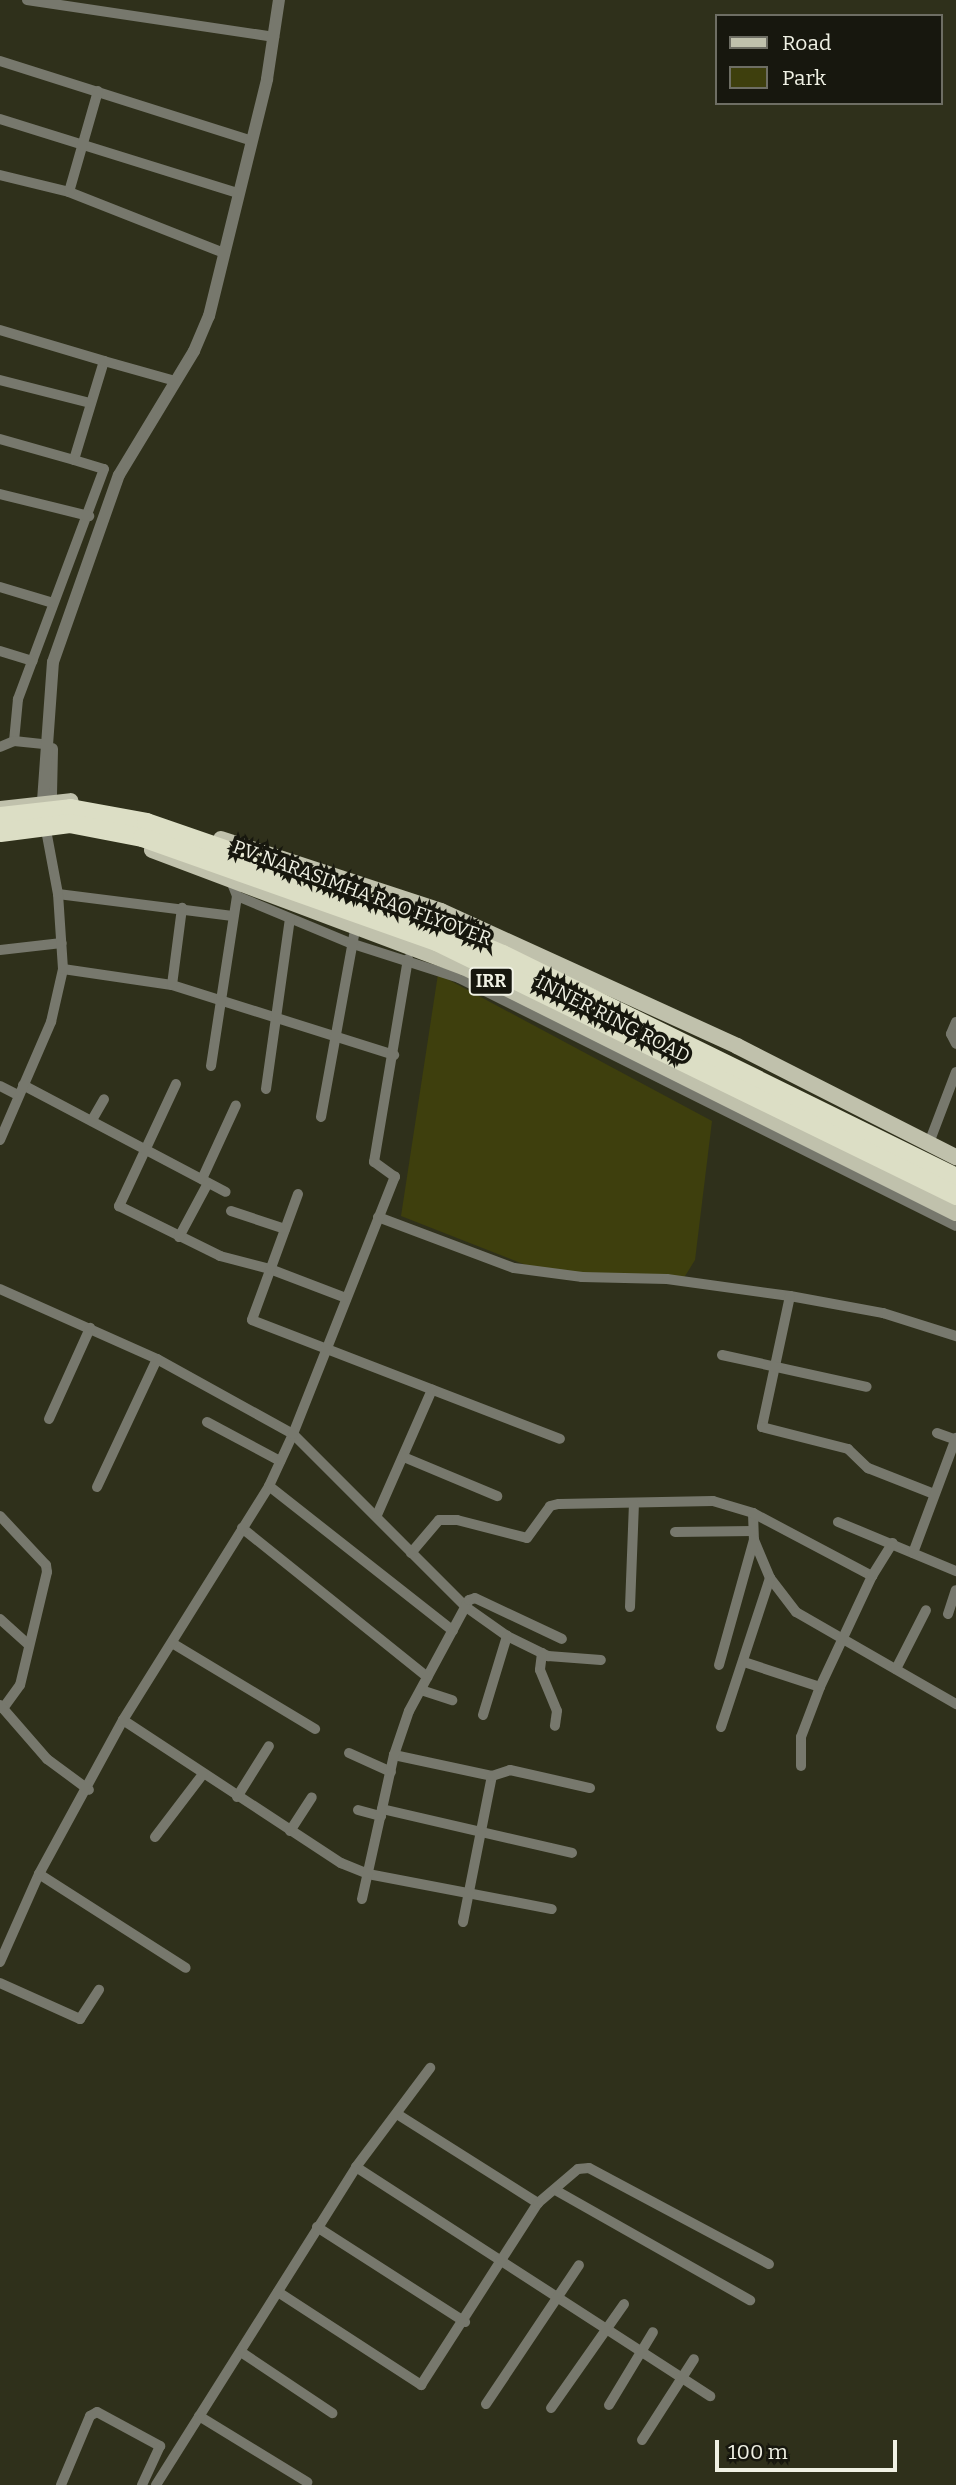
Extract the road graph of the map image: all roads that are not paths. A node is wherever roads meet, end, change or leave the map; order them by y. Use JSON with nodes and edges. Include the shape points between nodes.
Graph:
{"nodes":[{"id":1,"x":27,"y":0,"type":"edge"},
{"id":2,"x":279,"y":0,"type":"edge"},
{"id":3,"x":274,"y":37,"type":"junction"},
{"id":4,"x":0,"y":61,"type":"edge"},
{"id":5,"x":98,"y":91,"type":"junction"},
{"id":6,"x":0,"y":119,"type":"edge"},
{"id":7,"x":252,"y":141,"type":"junction"},
{"id":8,"x":83,"y":142,"type":"junction"},
{"id":9,"x":0,"y":175,"type":"edge"},
{"id":10,"x":69,"y":192,"type":"junction"},
{"id":11,"x":237,"y":193,"type":"junction"},
{"id":12,"x":224,"y":253,"type":"junction"},
{"id":13,"x":0,"y":330,"type":"edge"},
{"id":14,"x":104,"y":361,"type":"junction"},
{"id":15,"x":0,"y":380,"type":"edge"},
{"id":16,"x":175,"y":382,"type":"junction"},
{"id":17,"x":90,"y":403,"type":"junction"},
{"id":18,"x":0,"y":439,"type":"edge"},
{"id":19,"x":74,"y":460,"type":"junction"},
{"id":20,"x":0,"y":494,"type":"edge"},
{"id":21,"x":89,"y":516,"type":"junction"},
{"id":22,"x":71,"y":556,"type":"junction"},
{"id":23,"x":89,"y":561,"type":"junction"},
{"id":24,"x":65,"y":571,"type":"junction"},
{"id":25,"x":83,"y":576,"type":"junction"},
{"id":26,"x":0,"y":587,"type":"edge"},
{"id":27,"x":53,"y":603,"type":"junction"},
{"id":28,"x":0,"y":651,"type":"edge"},
{"id":29,"x":32,"y":660,"type":"junction"},
{"id":30,"x":49,"y":714,"type":"junction"},
{"id":31,"x":14,"y":741,"type":"junction"},
{"id":32,"x":44,"y":744,"type":"junction"},
{"id":33,"x":0,"y":747,"type":"edge"},
{"id":34,"x":47,"y":801,"type":"junction"},
{"id":35,"x":0,"y":809,"type":"edge"},
{"id":36,"x":0,"y":816,"type":"edge"},
{"id":37,"x":46,"y":830,"type":"junction"},
{"id":38,"x":0,"y":832,"type":"edge"},
{"id":39,"x":0,"y":839,"type":"edge"},
{"id":40,"x":234,"y":889,"type":"junction"},
{"id":41,"x":58,"y":894,"type":"junction"},
{"id":42,"x":182,"y":908,"type":"junction"},
{"id":43,"x":233,"y":916,"type":"junction"},
{"id":44,"x":290,"y":919,"type":"junction"},
{"id":45,"x":356,"y":924,"type":"junction"},
{"id":46,"x":62,"y":943,"type":"junction"},
{"id":47,"x":350,"y":943,"type":"junction"},
{"id":48,"x":0,"y":950,"type":"edge"},
{"id":49,"x":408,"y":959,"type":"junction"},
{"id":50,"x":63,"y":969,"type":"junction"},
{"id":51,"x":172,"y":985,"type":"junction"},
{"id":52,"x":223,"y":1002,"type":"junction"},
{"id":53,"x":278,"y":1020,"type":"junction"},
{"id":54,"x":956,"y":1022,"type":"edge"},
{"id":55,"x":336,"y":1039,"type":"junction"},
{"id":56,"x":956,"y":1044,"type":"edge"},
{"id":57,"x":394,"y":1055,"type":"junction"},
{"id":58,"x":211,"y":1066,"type":"dead end"},
{"id":59,"x":956,"y":1072,"type":"edge"},
{"id":60,"x":176,"y":1084,"type":"dead end"},
{"id":61,"x":0,"y":1086,"type":"edge"},
{"id":62,"x":266,"y":1089,"type":"dead end"},
{"id":63,"x":20,"y":1090,"type":"junction"},
{"id":64,"x":104,"y":1099,"type":"dead end"},
{"id":65,"x":236,"y":1105,"type":"dead end"},
{"id":66,"x":321,"y":1117,"type":"dead end"},
{"id":67,"x":92,"y":1120,"type":"junction"},
{"id":68,"x":0,"y":1140,"type":"edge"},
{"id":69,"x":929,"y":1143,"type":"junction"},
{"id":70,"x":143,"y":1148,"type":"junction"},
{"id":71,"x":956,"y":1157,"type":"edge"},
{"id":72,"x":956,"y":1177,"type":"edge"},
{"id":73,"x":205,"y":1181,"type":"junction"},
{"id":74,"x":226,"y":1192,"type":"dead end"},
{"id":75,"x":298,"y":1194,"type":"dead end"},
{"id":76,"x":956,"y":1195,"type":"edge"},
{"id":77,"x":231,"y":1211,"type":"dead end"},
{"id":78,"x":956,"y":1213,"type":"edge"},
{"id":79,"x":378,"y":1217,"type":"junction"},
{"id":80,"x":956,"y":1226,"type":"edge"},
{"id":81,"x":285,"y":1229,"type":"junction"},
{"id":82,"x":179,"y":1237,"type":"junction"},
{"id":83,"x":270,"y":1269,"type":"junction"},
{"id":84,"x":0,"y":1289,"type":"edge"},
{"id":85,"x":790,"y":1296,"type":"junction"},
{"id":86,"x":345,"y":1298,"type":"junction"},
{"id":87,"x":90,"y":1328,"type":"junction"},
{"id":88,"x":956,"y":1336,"type":"edge"},
{"id":89,"x":326,"y":1348,"type":"junction"},
{"id":90,"x":722,"y":1355,"type":"dead end"},
{"id":91,"x":157,"y":1359,"type":"junction"},
{"id":92,"x":775,"y":1367,"type":"junction"},
{"id":93,"x":867,"y":1387,"type":"dead end"},
{"id":94,"x":432,"y":1390,"type":"junction"},
{"id":95,"x":49,"y":1419,"type":"dead end"},
{"id":96,"x":207,"y":1422,"type":"dead end"},
{"id":97,"x":937,"y":1433,"type":"dead end"},
{"id":98,"x":293,"y":1434,"type":"junction"},
{"id":99,"x":560,"y":1438,"type":"dead end"},
{"id":100,"x":956,"y":1439,"type":"edge"},
{"id":101,"x":406,"y":1458,"type":"junction"},
{"id":102,"x":280,"y":1461,"type":"junction"},
{"id":103,"x":269,"y":1486,"type":"junction"},
{"id":104,"x":97,"y":1487,"type":"dead end"},
{"id":105,"x":934,"y":1494,"type":"junction"},
{"id":106,"x":497,"y":1496,"type":"dead end"},
{"id":107,"x":634,"y":1504,"type":"junction"},
{"id":108,"x":753,"y":1513,"type":"junction"},
{"id":109,"x":377,"y":1516,"type":"junction"},
{"id":110,"x":838,"y":1522,"type":"dead end"},
{"id":111,"x":2,"y":1523,"type":"edge"},
{"id":112,"x":242,"y":1528,"type":"junction"},
{"id":113,"x":675,"y":1532,"type":"dead end"},
{"id":114,"x":753,"y":1536,"type":"junction"},
{"id":115,"x":893,"y":1543,"type":"junction"},
{"id":116,"x":411,"y":1553,"type":"junction"},
{"id":117,"x":913,"y":1553,"type":"junction"},
{"id":118,"x":956,"y":1571,"type":"edge"},
{"id":119,"x":872,"y":1576,"type":"junction"},
{"id":120,"x":770,"y":1578,"type":"junction"},
{"id":121,"x":956,"y":1590,"type":"edge"},
{"id":122,"x":466,"y":1607,"type":"junction"},
{"id":123,"x":630,"y":1607,"type":"dead end"},
{"id":124,"x":926,"y":1610,"type":"dead end"},
{"id":125,"x":948,"y":1614,"type":"dead end"},
{"id":126,"x":0,"y":1619,"type":"edge"},
{"id":127,"x":453,"y":1631,"type":"junction"},
{"id":128,"x":507,"y":1636,"type":"junction"},
{"id":129,"x":841,"y":1638,"type":"junction"},
{"id":130,"x":562,"y":1639,"type":"dead end"},
{"id":131,"x":172,"y":1643,"type":"junction"},
{"id":132,"x":29,"y":1645,"type":"junction"},
{"id":133,"x":542,"y":1653,"type":"junction"},
{"id":134,"x":601,"y":1660,"type":"dead end"},
{"id":135,"x":744,"y":1662,"type":"junction"},
{"id":136,"x":719,"y":1665,"type":"dead end"},
{"id":137,"x":895,"y":1669,"type":"junction"},
{"id":138,"x":427,"y":1677,"type":"junction"},
{"id":139,"x":820,"y":1687,"type":"junction"},
{"id":140,"x":421,"y":1690,"type":"junction"},
{"id":141,"x":452,"y":1700,"type":"dead end"},
{"id":142,"x":956,"y":1704,"type":"edge"},
{"id":143,"x":1,"y":1707,"type":"edge"},
{"id":144,"x":483,"y":1716,"type":"dead end"},
{"id":145,"x":123,"y":1720,"type":"junction"},
{"id":146,"x":555,"y":1726,"type":"dead end"},
{"id":147,"x":721,"y":1727,"type":"dead end"},
{"id":148,"x":315,"y":1728,"type":"dead end"},
{"id":149,"x":269,"y":1746,"type":"dead end"},
{"id":150,"x":349,"y":1753,"type":"dead end"},
{"id":151,"x":394,"y":1755,"type":"junction"},
{"id":152,"x":801,"y":1766,"type":"dead end"},
{"id":153,"x":391,"y":1772,"type":"junction"},
{"id":154,"x":204,"y":1774,"type":"junction"},
{"id":155,"x":492,"y":1776,"type":"junction"},
{"id":156,"x":590,"y":1788,"type":"dead end"},
{"id":157,"x":89,"y":1790,"type":"junction"},
{"id":158,"x":237,"y":1797,"type":"junction"},
{"id":159,"x":313,"y":1797,"type":"dead end"},
{"id":160,"x":358,"y":1810,"type":"dead end"},
{"id":161,"x":382,"y":1812,"type":"junction"},
{"id":162,"x":290,"y":1831,"type":"junction"},
{"id":163,"x":481,"y":1833,"type":"junction"},
{"id":164,"x":155,"y":1837,"type":"dead end"},
{"id":165,"x":572,"y":1853,"type":"dead end"},
{"id":166,"x":39,"y":1874,"type":"junction"},
{"id":167,"x":368,"y":1874,"type":"junction"},
{"id":168,"x":470,"y":1893,"type":"junction"},
{"id":169,"x":362,"y":1899,"type":"dead end"},
{"id":170,"x":552,"y":1909,"type":"dead end"},
{"id":171,"x":463,"y":1922,"type":"dead end"},
{"id":172,"x":0,"y":1962,"type":"edge"},
{"id":173,"x":186,"y":1968,"type":"dead end"},
{"id":174,"x":0,"y":1983,"type":"edge"},
{"id":175,"x":99,"y":1990,"type":"dead end"},
{"id":176,"x":430,"y":2068,"type":"dead end"},
{"id":177,"x":397,"y":2114,"type":"junction"},
{"id":178,"x":356,"y":2167,"type":"junction"},
{"id":179,"x":557,"y":2191,"type":"junction"},
{"id":180,"x":538,"y":2203,"type":"junction"},
{"id":181,"x":317,"y":2227,"type":"junction"},
{"id":182,"x":501,"y":2262,"type":"junction"},
{"id":183,"x":769,"y":2264,"type":"dead end"},
{"id":184,"x":579,"y":2265,"type":"dead end"},
{"id":185,"x":278,"y":2292,"type":"junction"},
{"id":186,"x":557,"y":2298,"type":"junction"},
{"id":187,"x":750,"y":2300,"type":"dead end"},
{"id":188,"x":624,"y":2304,"type":"dead end"},
{"id":189,"x":464,"y":2322,"type":"junction"},
{"id":190,"x":605,"y":2329,"type":"junction"},
{"id":191,"x":653,"y":2332,"type":"dead end"},
{"id":192,"x":241,"y":2351,"type":"junction"},
{"id":193,"x":641,"y":2351,"type":"junction"},
{"id":194,"x":694,"y":2359,"type":"dead end"},
{"id":195,"x":682,"y":2378,"type":"junction"},
{"id":196,"x":710,"y":2396,"type":"dead end"},
{"id":197,"x":486,"y":2404,"type":"dead end"},
{"id":198,"x":609,"y":2404,"type":"dead end"},
{"id":199,"x":551,"y":2408,"type":"dead end"},
{"id":200,"x":332,"y":2413,"type":"dead end"},
{"id":201,"x":199,"y":2416,"type":"junction"},
{"id":202,"x":642,"y":2440,"type":"dead end"},
{"id":203,"x":307,"y":2482,"type":"dead end"},
{"id":204,"x":61,"y":2485,"type":"edge"},
{"id":205,"x":142,"y":2485,"type":"edge"},
{"id":206,"x":156,"y":2485,"type":"edge"}],
"edges":[{"from":1,"to":3,"type":"street"},
{"from":2,"to":3,"type":"street"},
{"from":3,"to":7,"type":"street"},
{"from":4,"to":5,"type":"street"},
{"from":5,"to":7,"type":"street"},
{"from":5,"to":8,"type":"street"},
{"from":6,"to":8,"type":"street"},
{"from":7,"to":11,"type":"street"},
{"from":8,"to":10,"type":"street"},
{"from":8,"to":11,"type":"street"},
{"from":9,"to":10,"type":"street"},
{"from":10,"to":12,"type":"street"},
{"from":11,"to":12,"type":"street"},
{"from":12,"to":16,"type":"street","via":[[209,316]]},
{"from":13,"to":14,"type":"street"},
{"from":14,"to":16,"type":"street"},
{"from":14,"to":17,"type":"street"},
{"from":15,"to":17,"type":"street"},
{"from":16,"to":23,"type":"street","via":[[119,475]]},
{"from":17,"to":19,"type":"street"},
{"from":18,"to":19,"type":"street"},
{"from":19,"to":21,"type":"street","via":[[104,469]]},
{"from":20,"to":21,"type":"street"},
{"from":21,"to":22,"type":"street"},
{"from":22,"to":23,"type":"street"},
{"from":22,"to":24,"type":"street"},
{"from":23,"to":25,"type":"street"},
{"from":24,"to":25,"type":"street"},
{"from":24,"to":27,"type":"street"},
{"from":25,"to":30,"type":"street","via":[[53,662]]},
{"from":26,"to":27,"type":"street"},
{"from":27,"to":29,"type":"street"},
{"from":28,"to":29,"type":"street"},
{"from":29,"to":31,"type":"street","via":[[18,699]]},
{"from":30,"to":32,"type":"street"},
{"from":30,"to":34,"type":"street"},
{"from":31,"to":32,"type":"street"},
{"from":31,"to":33,"type":"street"},
{"from":32,"to":34,"type":"street"},
{"from":34,"to":35,"type":"main road","name":"INNER RING ROAD","number":"IRR"},
{"from":34,"to":69,"type":"main road","name":"INNER RING ROAD","number":"IRR","via":[[115,808],[299,862],[441,911],[737,1046]]},
{"from":36,"to":72,"type":"highway","name":"P.V. NARASIMHA RAO FLYOVER","via":[[70,808],[146,822],[386,905],[502,954]]},
{"from":37,"to":39,"type":"main road","name":"INNER RING ROAD","number":"IRR"},
{"from":37,"to":40,"type":"main road","name":"INNER RING ROAD","number":"IRR","via":[[108,836]]},
{"from":37,"to":41,"type":"street"},
{"from":38,"to":76,"type":"highway","name":"P.V. NARASIMHA RAO FLYOVER","via":[[69,823],[142,837],[436,941]]},
{"from":40,"to":43,"type":"street"},
{"from":40,"to":44,"type":"street"},
{"from":40,"to":45,"type":"main road","name":"INNER RING ROAD","number":"IRR"},
{"from":41,"to":42,"type":"street"},
{"from":41,"to":46,"type":"street"},
{"from":42,"to":43,"type":"street"},
{"from":42,"to":51,"type":"street"},
{"from":43,"to":52,"type":"street"},
{"from":44,"to":47,"type":"street"},
{"from":44,"to":53,"type":"street"},
{"from":45,"to":47,"type":"street"},
{"from":45,"to":78,"type":"main road","name":"INNER RING ROAD","number":"IRR","via":[[464,967]]},
{"from":46,"to":48,"type":"street"},
{"from":46,"to":50,"type":"street"},
{"from":47,"to":49,"type":"street"},
{"from":47,"to":55,"type":"street"},
{"from":49,"to":57,"type":"street"},
{"from":49,"to":80,"type":"street","via":[[459,978]]},
{"from":50,"to":51,"type":"street"},
{"from":50,"to":63,"type":"street","via":[[51,1022]]},
{"from":51,"to":52,"type":"street"},
{"from":52,"to":53,"type":"street"},
{"from":52,"to":58,"type":"street"},
{"from":53,"to":55,"type":"street"},
{"from":53,"to":62,"type":"street"},
{"from":54,"to":56,"type":"street","via":[[951,1039]]},
{"from":55,"to":57,"type":"street"},
{"from":55,"to":66,"type":"street"},
{"from":57,"to":79,"type":"street","via":[[374,1162],[395,1174]]},
{"from":59,"to":69,"type":"street"},
{"from":60,"to":70,"type":"street"},
{"from":61,"to":63,"type":"street"},
{"from":63,"to":67,"type":"street"},
{"from":63,"to":68,"type":"street"},
{"from":64,"to":67,"type":"street"},
{"from":65,"to":73,"type":"street"},
{"from":67,"to":70,"type":"street"},
{"from":69,"to":71,"type":"main road","name":"INNER RING ROAD","number":"IRR"},
{"from":70,"to":73,"type":"street"},
{"from":70,"to":82,"type":"street","via":[[119,1206]]},
{"from":73,"to":74,"type":"street"},
{"from":73,"to":82,"type":"street"},
{"from":75,"to":81,"type":"street"},
{"from":77,"to":81,"type":"street"},
{"from":79,"to":85,"type":"street","via":[[514,1268],[582,1277],[667,1279]]},
{"from":79,"to":86,"type":"street"},
{"from":81,"to":83,"type":"street"},
{"from":82,"to":83,"type":"street","via":[[220,1256]]},
{"from":83,"to":86,"type":"street"},
{"from":83,"to":89,"type":"street","via":[[252,1320]]},
{"from":84,"to":87,"type":"street"},
{"from":85,"to":88,"type":"street","via":[[883,1313]]},
{"from":85,"to":92,"type":"street"},
{"from":86,"to":89,"type":"street"},
{"from":87,"to":91,"type":"street"},
{"from":87,"to":95,"type":"street"},
{"from":89,"to":94,"type":"street"},
{"from":89,"to":98,"type":"street"},
{"from":90,"to":92,"type":"street"},
{"from":91,"to":98,"type":"street"},
{"from":91,"to":104,"type":"street"},
{"from":92,"to":93,"type":"street"},
{"from":92,"to":105,"type":"street","via":[[760,1419],[767,1432],[848,1449],[868,1468]]},
{"from":94,"to":99,"type":"street"},
{"from":94,"to":101,"type":"street"},
{"from":96,"to":102,"type":"street"},
{"from":97,"to":100,"type":"street"},
{"from":98,"to":102,"type":"street"},
{"from":98,"to":109,"type":"street"},
{"from":100,"to":105,"type":"street"},
{"from":101,"to":106,"type":"street"},
{"from":101,"to":109,"type":"street"},
{"from":102,"to":103,"type":"street"},
{"from":103,"to":112,"type":"street"},
{"from":103,"to":127,"type":"street"},
{"from":105,"to":117,"type":"street"},
{"from":107,"to":108,"type":"street","via":[[713,1501]]},
{"from":107,"to":116,"type":"street","via":[[550,1506],[527,1538],[457,1520],[439,1520]]},
{"from":107,"to":123,"type":"street"},
{"from":108,"to":114,"type":"street"},
{"from":108,"to":119,"type":"street"},
{"from":109,"to":116,"type":"street"},
{"from":110,"to":115,"type":"street"},
{"from":111,"to":132,"type":"street","via":[[46,1565]]},
{"from":112,"to":131,"type":"street"},
{"from":112,"to":138,"type":"street"},
{"from":113,"to":114,"type":"street"},
{"from":114,"to":120,"type":"street"},
{"from":114,"to":136,"type":"street"},
{"from":115,"to":117,"type":"street"},
{"from":115,"to":119,"type":"street"},
{"from":116,"to":122,"type":"street"},
{"from":117,"to":118,"type":"street"},
{"from":119,"to":129,"type":"street"},
{"from":120,"to":129,"type":"street","via":[[796,1612]]},
{"from":120,"to":135,"type":"street"},
{"from":121,"to":125,"type":"street"},
{"from":122,"to":127,"type":"street"},
{"from":122,"to":128,"type":"street"},
{"from":122,"to":130,"type":"street","via":[[475,1598]]},
{"from":124,"to":137,"type":"street"},
{"from":126,"to":132,"type":"street"},
{"from":127,"to":138,"type":"street"},
{"from":128,"to":133,"type":"street"},
{"from":128,"to":144,"type":"street"},
{"from":129,"to":137,"type":"street"},
{"from":129,"to":139,"type":"street"},
{"from":131,"to":145,"type":"street"},
{"from":131,"to":148,"type":"street"},
{"from":132,"to":143,"type":"street","via":[[20,1685]]},
{"from":133,"to":134,"type":"street","via":[[579,1662]]},
{"from":133,"to":146,"type":"street","via":[[540,1670],[557,1711]]},
{"from":135,"to":139,"type":"street"},
{"from":135,"to":147,"type":"street"},
{"from":137,"to":142,"type":"street"},
{"from":138,"to":140,"type":"street"},
{"from":139,"to":152,"type":"street","via":[[801,1737]]},
{"from":140,"to":141,"type":"street"},
{"from":140,"to":151,"type":"street"},
{"from":143,"to":157,"type":"street","via":[[47,1759]]},
{"from":145,"to":154,"type":"street"},
{"from":145,"to":157,"type":"street"},
{"from":149,"to":158,"type":"street"},
{"from":150,"to":153,"type":"street"},
{"from":151,"to":153,"type":"street"},
{"from":151,"to":155,"type":"street"},
{"from":153,"to":161,"type":"street"},
{"from":154,"to":158,"type":"street"},
{"from":154,"to":164,"type":"street"},
{"from":155,"to":156,"type":"street","via":[[510,1770]]},
{"from":155,"to":163,"type":"street"},
{"from":157,"to":166,"type":"street"},
{"from":158,"to":162,"type":"street"},
{"from":159,"to":162,"type":"street"},
{"from":160,"to":161,"type":"street"},
{"from":161,"to":163,"type":"street"},
{"from":161,"to":167,"type":"street"},
{"from":162,"to":167,"type":"street"},
{"from":163,"to":165,"type":"street"},
{"from":163,"to":168,"type":"street"},
{"from":166,"to":172,"type":"street"},
{"from":166,"to":173,"type":"street"},
{"from":167,"to":168,"type":"street"},
{"from":167,"to":169,"type":"street"},
{"from":168,"to":170,"type":"street"},
{"from":168,"to":171,"type":"street"},
{"from":174,"to":175,"type":"street","via":[[80,2020]]},
{"from":176,"to":177,"type":"street"},
{"from":177,"to":178,"type":"street"},
{"from":177,"to":180,"type":"street"},
{"from":178,"to":181,"type":"street"},
{"from":178,"to":182,"type":"street"},
{"from":179,"to":180,"type":"street"},
{"from":179,"to":183,"type":"street","via":[[578,2169],[600,2171]]},
{"from":179,"to":187,"type":"street"},
{"from":180,"to":182,"type":"street"},
{"from":181,"to":185,"type":"street"},
{"from":181,"to":189,"type":"street"},
{"from":182,"to":186,"type":"street"},
{"from":182,"to":189,"type":"street"},
{"from":184,"to":186,"type":"street"},
{"from":185,"to":189,"type":"street","via":[[421,2385]]},
{"from":185,"to":192,"type":"street"},
{"from":186,"to":190,"type":"street"},
{"from":186,"to":197,"type":"street"},
{"from":188,"to":190,"type":"street"},
{"from":190,"to":193,"type":"street"},
{"from":190,"to":199,"type":"street"},
{"from":191,"to":193,"type":"street"},
{"from":192,"to":200,"type":"street"},
{"from":192,"to":201,"type":"street"},
{"from":193,"to":195,"type":"street"},
{"from":193,"to":198,"type":"street"},
{"from":194,"to":195,"type":"street"},
{"from":195,"to":196,"type":"street"},
{"from":195,"to":202,"type":"street"},
{"from":201,"to":203,"type":"street"},
{"from":201,"to":206,"type":"street"},
{"from":204,"to":205,"type":"street","via":[[90,2416],[97,2412],[160,2446]]}]}
